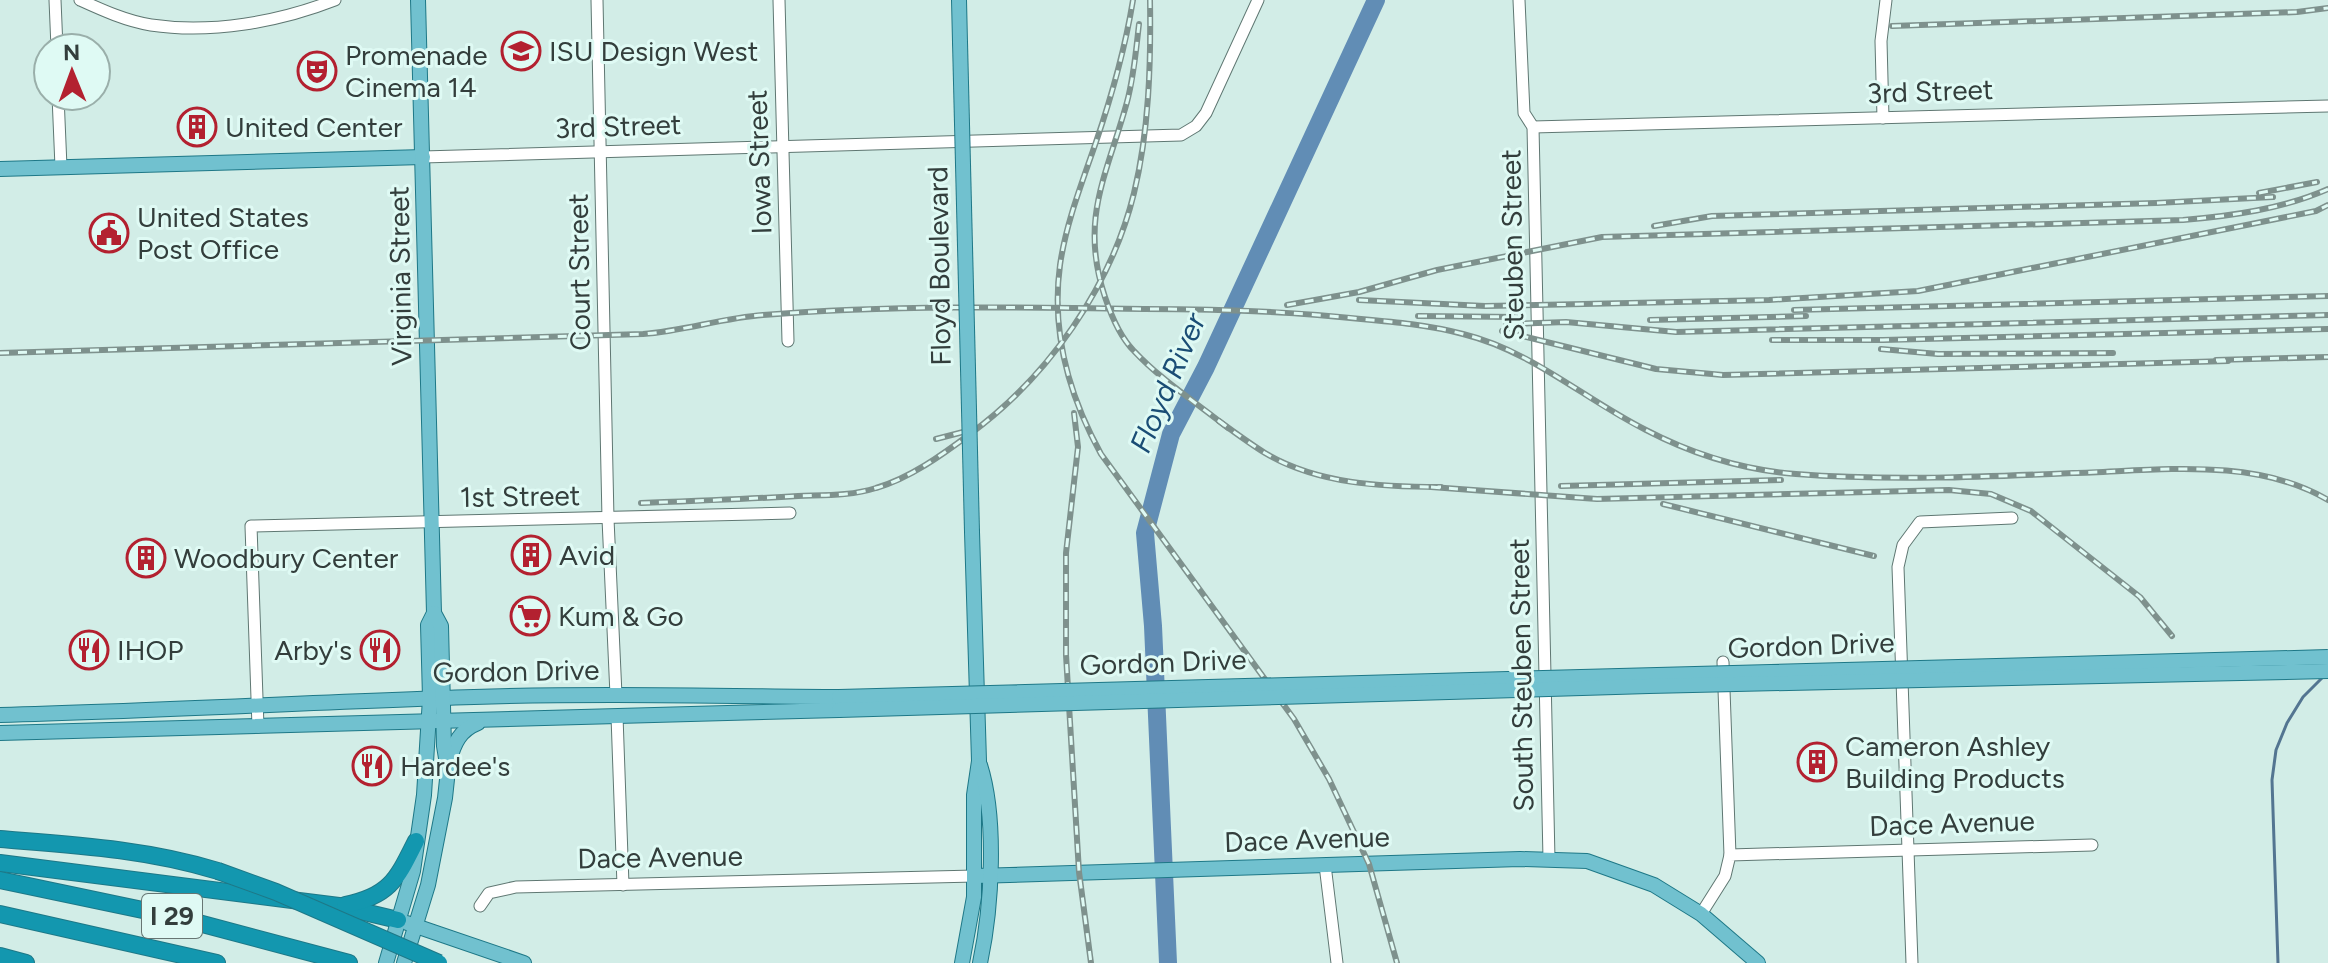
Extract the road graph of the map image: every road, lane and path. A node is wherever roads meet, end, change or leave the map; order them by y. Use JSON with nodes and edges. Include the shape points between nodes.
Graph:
{"nodes":[{"id":1,"x":55,"y":0,"type":"edge"},
{"id":2,"x":80,"y":0,"type":"edge"},
{"id":3,"x":335,"y":0,"type":"edge"},
{"id":4,"x":418,"y":0,"type":"edge"},
{"id":5,"x":597,"y":0,"type":"edge"},
{"id":6,"x":779,"y":0,"type":"edge"},
{"id":7,"x":959,"y":0,"type":"edge"},
{"id":8,"x":1258,"y":0,"type":"edge"},
{"id":9,"x":1519,"y":0,"type":"edge"},
{"id":10,"x":1886,"y":0,"type":"edge"},
{"id":11,"x":56,"y":32,"type":"edge"},
{"id":12,"x":2328,"y":106,"type":"edge"},
{"id":13,"x":59,"y":112,"type":"edge"},
{"id":14,"x":1883,"y":118,"type":"junction"},
{"id":15,"x":1533,"y":127,"type":"junction"},
{"id":16,"x":783,"y":147,"type":"junction"},
{"id":17,"x":601,"y":152,"type":"junction"},
{"id":18,"x":423,"y":157,"type":"junction"},
{"id":19,"x":61,"y":167,"type":"junction"},
{"id":20,"x":0,"y":169,"type":"edge"},
{"id":21,"x":788,"y":341,"type":"dead end"},
{"id":22,"x":1543,"y":491,"type":"joint"},
{"id":23,"x":790,"y":513,"type":"dead end"},
{"id":24,"x":2012,"y":518,"type":"dead end"},
{"id":25,"x":608,"y":519,"type":"junction"},
{"id":26,"x":431,"y":521,"type":"junction"},
{"id":27,"x":2328,"y":657,"type":"edge"},
{"id":28,"x":1723,"y":662,"type":"dead end"},
{"id":29,"x":2328,"y":671,"type":"edge"},
{"id":30,"x":616,"y":695,"type":"junction"},
{"id":31,"x":436,"y":698,"type":"junction"},
{"id":32,"x":839,"y":703,"type":"junction"},
{"id":33,"x":257,"y":707,"type":"junction"},
{"id":34,"x":0,"y":715,"type":"edge"},
{"id":35,"x":617,"y":716,"type":"junction"},
{"id":36,"x":485,"y":721,"type":"junction"},
{"id":37,"x":436,"y":722,"type":"junction"},
{"id":38,"x":258,"y":727,"type":"junction"},
{"id":39,"x":0,"y":733,"type":"edge"},
{"id":40,"x":448,"y":770,"type":"junction"},
{"id":41,"x":0,"y":839,"type":"edge"},
{"id":42,"x":416,"y":841,"type":"junction"},
{"id":43,"x":2092,"y":845,"type":"dead end"},
{"id":44,"x":1909,"y":850,"type":"junction"},
{"id":45,"x":1730,"y":855,"type":"junction"},
{"id":46,"x":1549,"y":859,"type":"junction"},
{"id":47,"x":0,"y":863,"type":"edge"},
{"id":48,"x":1325,"y":865,"type":"junction"},
{"id":49,"x":982,"y":876,"type":"junction"},
{"id":50,"x":0,"y":880,"type":"edge"},
{"id":51,"x":623,"y":885,"type":"junction"},
{"id":52,"x":339,"y":906,"type":"junction"},
{"id":53,"x":480,"y":906,"type":"dead end"},
{"id":54,"x":0,"y":914,"type":"edge"},
{"id":55,"x":1701,"y":914,"type":"junction"},
{"id":56,"x":398,"y":920,"type":"junction"},
{"id":57,"x":416,"y":925,"type":"junction"},
{"id":58,"x":0,"y":956,"type":"edge"},
{"id":59,"x":346,"y":962,"type":"edge"},
{"id":60,"x":26,"y":963,"type":"edge"},
{"id":61,"x":217,"y":963,"type":"edge"},
{"id":62,"x":386,"y":963,"type":"edge"},
{"id":63,"x":404,"y":963,"type":"edge"},
{"id":64,"x":439,"y":963,"type":"edge"},
{"id":65,"x":524,"y":963,"type":"edge"},
{"id":66,"x":962,"y":963,"type":"edge"},
{"id":67,"x":980,"y":963,"type":"edge"},
{"id":68,"x":1337,"y":963,"type":"edge"},
{"id":69,"x":1758,"y":963,"type":"edge"},
{"id":70,"x":1912,"y":963,"type":"edge"}],
"edges":[{"from":1,"to":11,"type":"street"},
{"from":2,"to":3,"type":"street","via":[[151,25],[190,27],[250,23]]},
{"from":4,"to":18,"type":"main road","name":"Virginia Street"},
{"from":5,"to":17,"type":"street","name":"Court Street"},
{"from":6,"to":16,"type":"street","name":"Iowa Street"},
{"from":7,"to":49,"type":"main road","name":"Floyd Boulevard","bridge":true,"via":[[979,761],[974,795]]},
{"from":8,"to":16,"type":"street","name":"3rd Street","via":[[1206,113],[1188,132]]},
{"from":9,"to":15,"type":"street","name":"Steuben Street","via":[[1524,113]]},
{"from":10,"to":14,"type":"street"},
{"from":12,"to":14,"type":"street","name":"3rd Street"},
{"from":13,"to":19,"type":"street"},
{"from":14,"to":15,"type":"street","name":"3rd Street"},
{"from":15,"to":22,"type":"street","name":"Steuben Street"},
{"from":16,"to":17,"type":"street","name":"3rd Street"},
{"from":16,"to":21,"type":"street","name":"Iowa Street"},
{"from":17,"to":18,"type":"street","name":"3rd Street"},
{"from":17,"to":25,"type":"street","name":"Court Street"},
{"from":18,"to":19,"type":"main road","name":"3rd Street"},
{"from":18,"to":26,"type":"main road","name":"Virginia Street"},
{"from":19,"to":20,"type":"main road","name":"3rd Street"},
{"from":22,"to":46,"type":"street","name":"South Steuben Street"},
{"from":23,"to":25,"type":"street","name":"1st Street"},
{"from":24,"to":44,"type":"street","via":[[1920,522],[1903,545],[1898,567]]},
{"from":25,"to":26,"type":"street","name":"1st Street"},
{"from":25,"to":30,"type":"street","name":"Court Street"},
{"from":26,"to":31,"type":"main road","name":"Virginia Street","via":[[434,613],[441,626]]},
{"from":26,"to":33,"type":"street","name":"1st Street","via":[[251,526]]},
{"from":27,"to":32,"type":"main road","name":"Gordon Drive","bridge":true},
{"from":28,"to":45,"type":"street"},
{"from":29,"to":32,"type":"main road","name":"Gordon Drive","bridge":true},
{"from":30,"to":31,"type":"main road","name":"Gordon Drive"},
{"from":30,"to":32,"type":"main road","name":"Gordon Drive"},
{"from":31,"to":33,"type":"main road","name":"Gordon Drive"},
{"from":31,"to":37,"type":"main road","name":"Virginia Street"},
{"from":32,"to":35,"type":"main road","name":"Gordon Drive"},
{"from":33,"to":34,"type":"main road","name":"Gordon Drive"},
{"from":33,"to":38,"type":"street"},
{"from":35,"to":36,"type":"main road","name":"Gordon Drive"},
{"from":35,"to":51,"type":"street"},
{"from":36,"to":37,"type":"main road","name":"Gordon Drive"},
{"from":36,"to":40,"type":"main road","via":[[459,736]]},
{"from":37,"to":38,"type":"main road","name":"Gordon Drive"},
{"from":37,"to":40,"type":"main road"},
{"from":37,"to":42,"type":"main road"},
{"from":38,"to":39,"type":"main road","name":"Gordon Drive"},
{"from":40,"to":57,"type":"main road","via":[[436,849]]},
{"from":41,"to":64,"type":"highway","bridge":true,"via":[[182,860],[276,892]]},
{"from":42,"to":52,"type":"highway","via":[[388,888],[366,901]]},
{"from":42,"to":56,"type":"main road"},
{"from":43,"to":44,"type":"street","name":"Dace Avenue"},
{"from":44,"to":45,"type":"street","name":"Dace Avenue"},
{"from":44,"to":70,"type":"street"},
{"from":45,"to":55,"type":"street","via":[[1725,876]]},
{"from":46,"to":48,"type":"main road","name":"Dace Avenue"},
{"from":46,"to":55,"type":"main road","name":"Dace Avenue","via":[[1587,861],[1619,871]]},
{"from":47,"to":52,"type":"highway"},
{"from":48,"to":49,"type":"main road","name":"Dace Avenue"},
{"from":48,"to":68,"type":"street"},
{"from":49,"to":51,"type":"street","name":"Dace Avenue"},
{"from":49,"to":66,"type":"main road"},
{"from":49,"to":67,"type":"main road","via":[[988,921]]},
{"from":50,"to":59,"type":"highway","number":"I 29","via":[[176,917]]},
{"from":51,"to":53,"type":"street","name":"Dace Avenue","via":[[516,887],[489,893]]},
{"from":52,"to":56,"type":"highway"},
{"from":54,"to":61,"type":"highway","number":"I 29"},
{"from":55,"to":69,"type":"main road","name":"Dace Avenue"},
{"from":56,"to":57,"type":"main road"},
{"from":56,"to":62,"type":"main road"},
{"from":57,"to":63,"type":"main road"},
{"from":57,"to":65,"type":"main road"},
{"from":58,"to":60,"type":"highway"}]}
